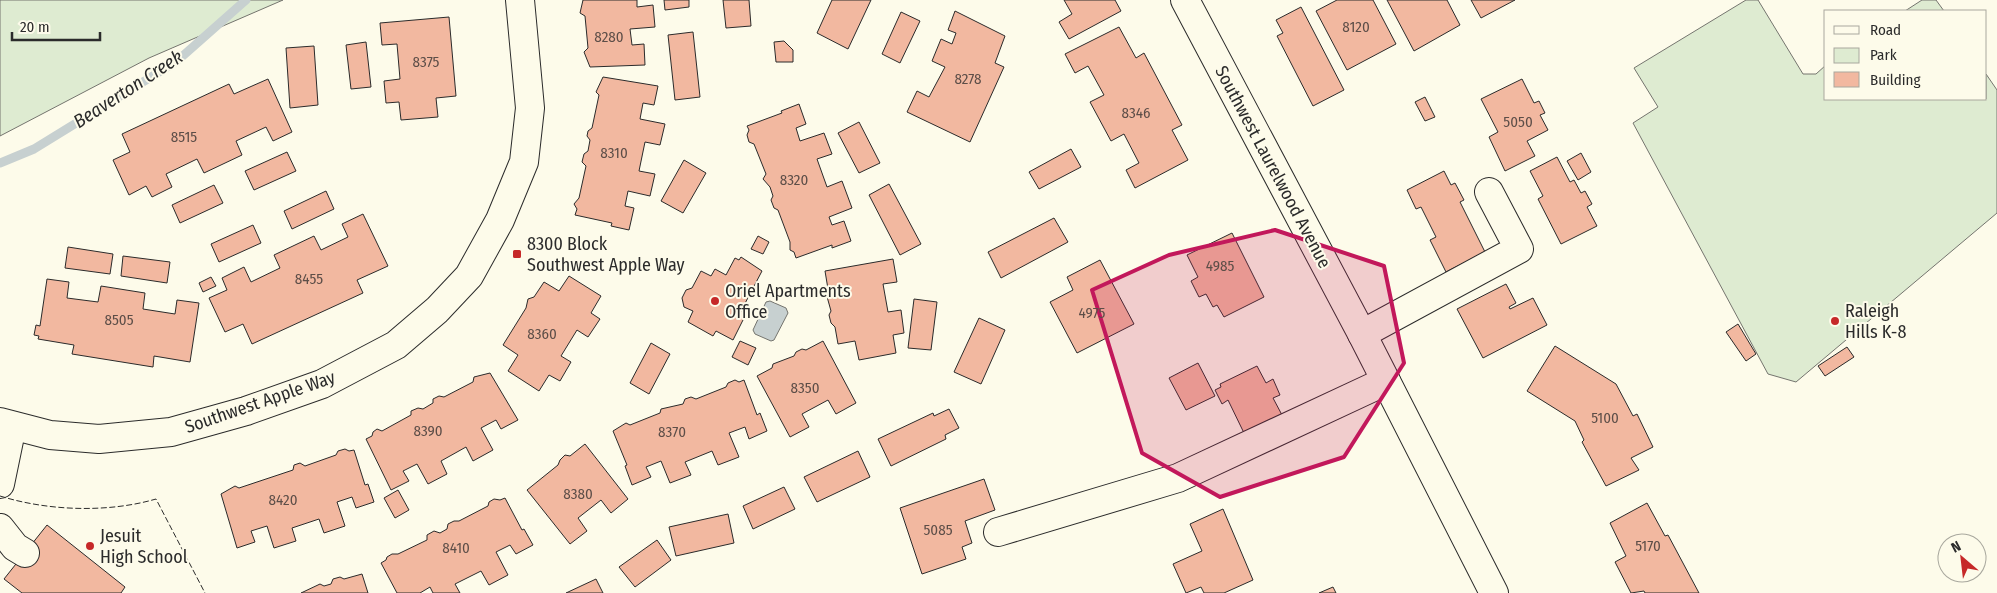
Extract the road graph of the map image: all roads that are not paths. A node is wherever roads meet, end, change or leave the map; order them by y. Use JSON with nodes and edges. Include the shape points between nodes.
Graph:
{"nodes":[{"id":1,"x":520,"y":0,"type":"edge"},
{"id":2,"x":1191,"y":2,"type":"edge"},
{"id":3,"x":1489,"y":192,"type":"dead end"},
{"id":4,"x":1362,"y":334,"type":"junction"},
{"id":5,"x":1386,"y":381,"type":"junction"},
{"id":6,"x":6,"y":424,"type":"edge"},
{"id":7,"x":0,"y":484,"type":"edge"},
{"id":8,"x":0,"y":528,"type":"edge"},
{"id":9,"x":998,"y":532,"type":"dead end"},
{"id":10,"x":25,"y":553,"type":"dead end"},
{"id":11,"x":1494,"y":593,"type":"edge"}],
"edges":[{"from":1,"to":6,"type":"street","name":"Southwest Apple Way","via":[[530,108],[524,162],[500,220],[469,276],[437,310],[396,345],[322,384],[246,411],[171,432],[99,439],[50,435]]},
{"from":2,"to":4,"type":"street","name":"Southwest Laurelwood Avenue"},
{"from":3,"to":4,"type":"street","via":[[1519,249]]},
{"from":4,"to":5,"type":"street","name":"Southwest Laurelwood Avenue"},
{"from":5,"to":9,"type":"street","via":[[1178,478]]},
{"from":5,"to":11,"type":"street","name":"Southwest Laurelwood Avenue"},
{"from":6,"to":7,"type":"street"},
{"from":8,"to":10,"type":"street"}]}
